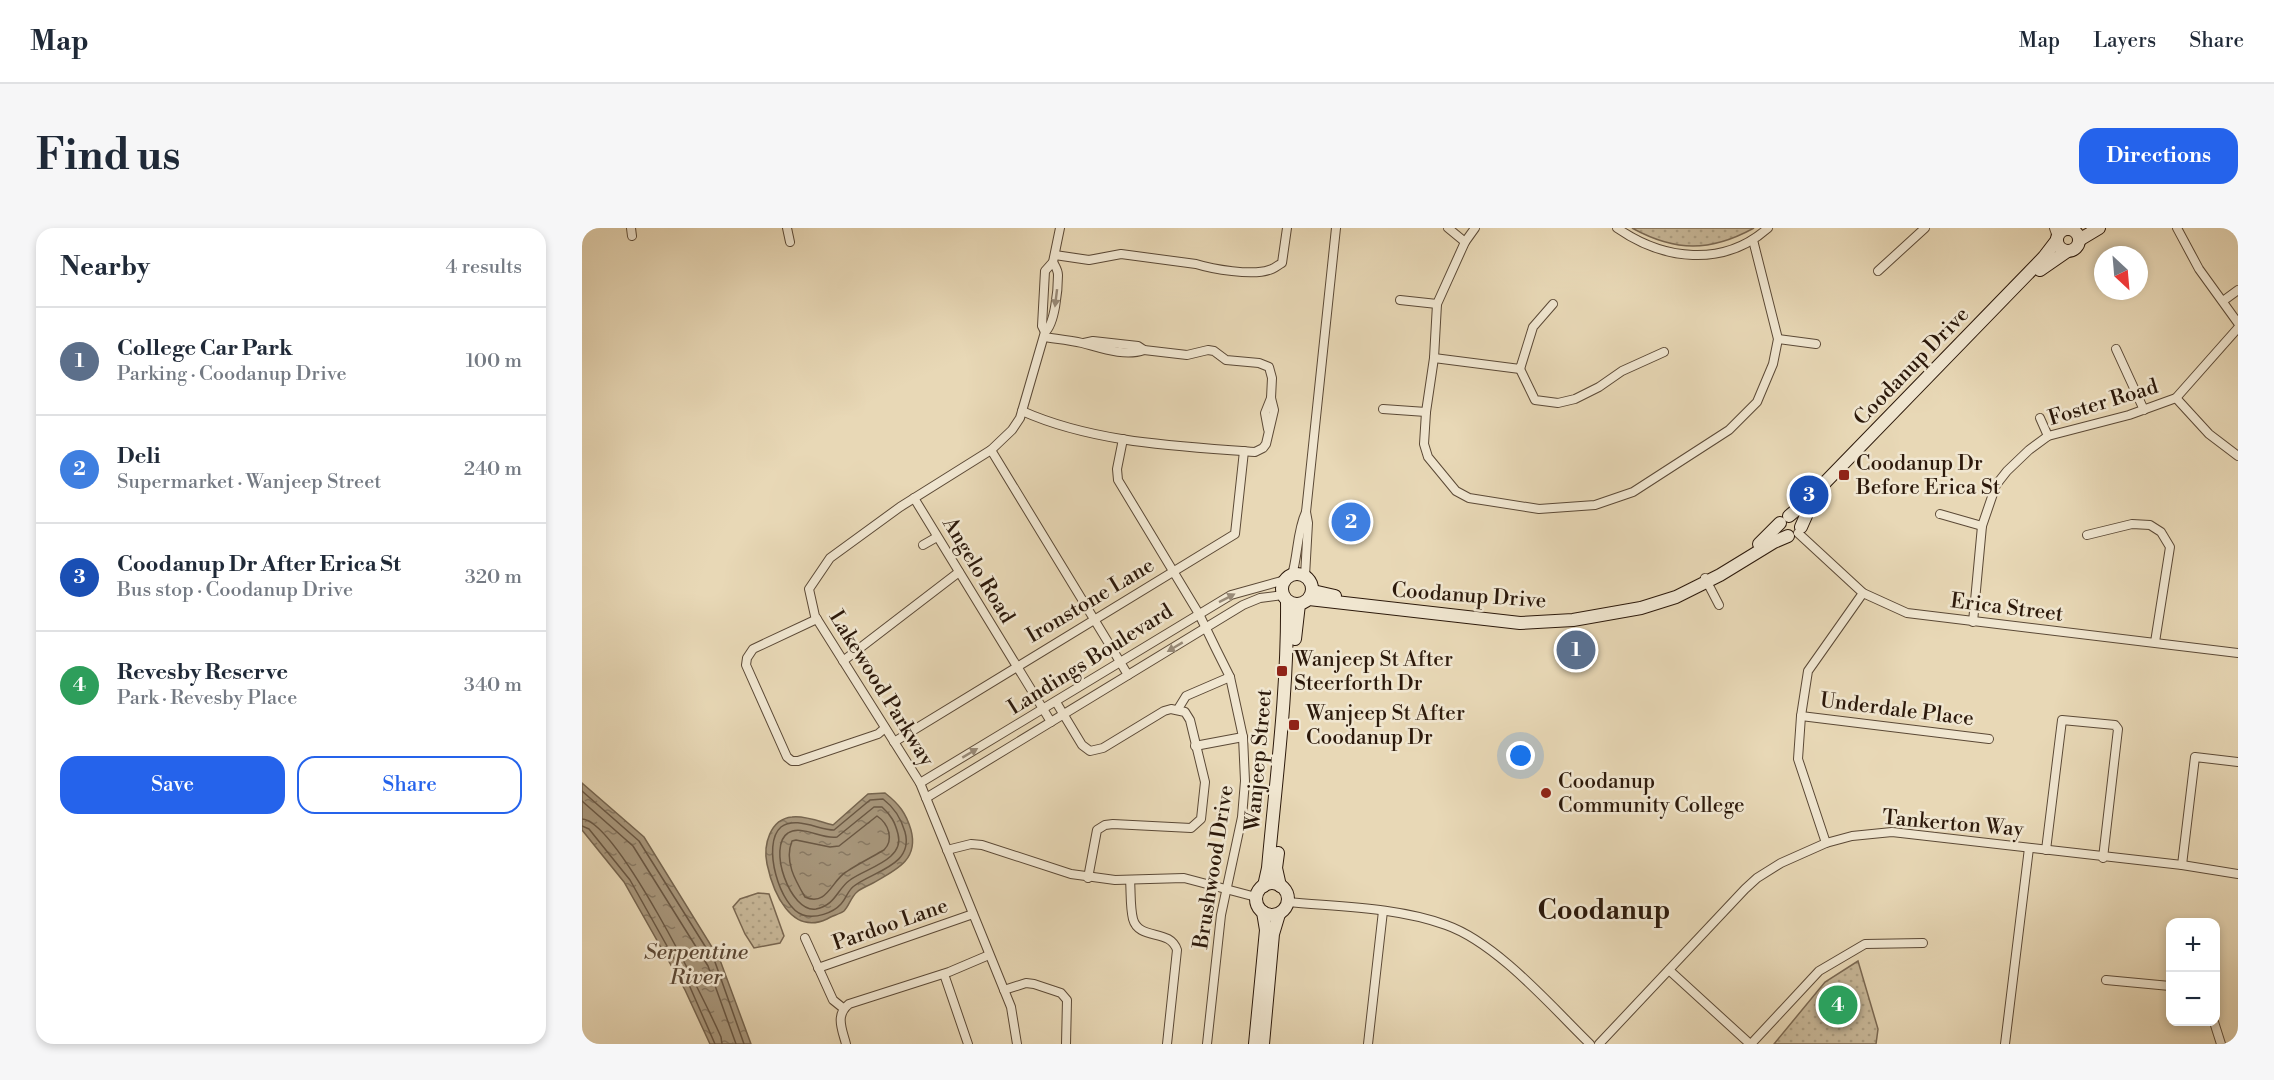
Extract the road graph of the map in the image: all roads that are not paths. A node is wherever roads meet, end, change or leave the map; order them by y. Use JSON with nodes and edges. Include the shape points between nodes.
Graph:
{"nodes":[{"id":1,"x":787,"y":228,"type":"edge"},
{"id":2,"x":1059,"y":228,"type":"edge"},
{"id":3,"x":1287,"y":228,"type":"edge"},
{"id":4,"x":1336,"y":228,"type":"edge"},
{"id":5,"x":1448,"y":228,"type":"edge"},
{"id":6,"x":1475,"y":228,"type":"edge"},
{"id":7,"x":1617,"y":228,"type":"edge"},
{"id":8,"x":1768,"y":228,"type":"edge"},
{"id":9,"x":1925,"y":228,"type":"edge"},
{"id":10,"x":2099,"y":228,"type":"edge"},
{"id":11,"x":2178,"y":228,"type":"edge"},
{"id":12,"x":2067,"y":232,"type":"edge"},
{"id":13,"x":1753,"y":240,"type":"junction"},
{"id":14,"x":790,"y":242,"type":"dead end"},
{"id":15,"x":1465,"y":242,"type":"junction"},
{"id":16,"x":2066,"y":252,"type":"junction"},
{"id":17,"x":1054,"y":258,"type":"junction"},
{"id":18,"x":1878,"y":271,"type":"dead end"},
{"id":19,"x":2238,"y":290,"type":"edge"},
{"id":20,"x":1400,"y":300,"type":"dead end"},
{"id":21,"x":2223,"y":300,"type":"junction"},
{"id":22,"x":1437,"y":304,"type":"junction"},
{"id":23,"x":1553,"y":304,"type":"dead end"},
{"id":24,"x":2238,"y":323,"type":"edge"},
{"id":25,"x":2238,"y":328,"type":"edge"},
{"id":26,"x":1045,"y":334,"type":"junction"},
{"id":27,"x":1778,"y":339,"type":"junction"},
{"id":28,"x":1816,"y":344,"type":"dead end"},
{"id":29,"x":2116,"y":349,"type":"dead end"},
{"id":30,"x":1664,"y":352,"type":"dead end"},
{"id":31,"x":1434,"y":358,"type":"junction"},
{"id":32,"x":1520,"y":369,"type":"junction"},
{"id":33,"x":2176,"y":398,"type":"junction"},
{"id":34,"x":1383,"y":409,"type":"dead end"},
{"id":35,"x":2144,"y":410,"type":"junction"},
{"id":36,"x":1022,"y":411,"type":"junction"},
{"id":37,"x":1426,"y":412,"type":"junction"},
{"id":38,"x":2040,"y":418,"type":"dead end"},
{"id":39,"x":2048,"y":436,"type":"junction"},
{"id":40,"x":1123,"y":439,"type":"junction"},
{"id":41,"x":990,"y":450,"type":"junction"},
{"id":42,"x":1244,"y":451,"type":"junction"},
{"id":43,"x":2238,"y":456,"type":"edge"},
{"id":44,"x":914,"y":498,"type":"junction"},
{"id":45,"x":1306,"y":512,"type":"junction"},
{"id":46,"x":1941,"y":514,"type":"dead end"},
{"id":47,"x":1785,"y":519,"type":"junction"},
{"id":48,"x":1982,"y":526,"type":"junction"},
{"id":49,"x":1796,"y":532,"type":"junction"},
{"id":50,"x":2087,"y":535,"type":"dead end"},
{"id":51,"x":937,"y":537,"type":"junction"},
{"id":52,"x":923,"y":545,"type":"dead end"},
{"id":53,"x":1173,"y":571,"type":"junction"},
{"id":54,"x":959,"y":572,"type":"junction"},
{"id":55,"x":1305,"y":576,"type":"junction"},
{"id":56,"x":1288,"y":578,"type":"junction"},
{"id":57,"x":1707,"y":580,"type":"junction"},
{"id":58,"x":1863,"y":593,"type":"junction"},
{"id":59,"x":1298,"y":598,"type":"junction"},
{"id":60,"x":1719,"y":605,"type":"dead end"},
{"id":61,"x":1198,"y":614,"type":"junction"},
{"id":62,"x":817,"y":619,"type":"junction"},
{"id":63,"x":1094,"y":619,"type":"junction"},
{"id":64,"x":1973,"y":622,"type":"junction"},
{"id":65,"x":1206,"y":628,"type":"junction"},
{"id":66,"x":2155,"y":642,"type":"junction"},
{"id":67,"x":2238,"y":653,"type":"edge"},
{"id":68,"x":843,"y":661,"type":"junction"},
{"id":69,"x":1121,"y":662,"type":"junction"},
{"id":70,"x":1016,"y":666,"type":"junction"},
{"id":71,"x":1128,"y":675,"type":"junction"},
{"id":72,"x":1230,"y":677,"type":"junction"},
{"id":73,"x":1056,"y":702,"type":"junction"},
{"id":74,"x":1178,"y":709,"type":"junction"},
{"id":75,"x":1043,"y":710,"type":"junction"},
{"id":76,"x":1064,"y":715,"type":"junction"},
{"id":77,"x":1801,"y":716,"type":"junction"},
{"id":78,"x":1051,"y":722,"type":"junction"},
{"id":79,"x":885,"y":728,"type":"junction"},
{"id":80,"x":1243,"y":736,"type":"junction"},
{"id":81,"x":1989,"y":739,"type":"dead end"},
{"id":82,"x":894,"y":742,"type":"junction"},
{"id":83,"x":1195,"y":746,"type":"junction"},
{"id":84,"x":2238,"y":762,"type":"edge"},
{"id":85,"x":920,"y":783,"type":"junction"},
{"id":86,"x":926,"y":798,"type":"junction"},
{"id":87,"x":1826,"y":843,"type":"junction"},
{"id":88,"x":2029,"y":848,"type":"junction"},
{"id":89,"x":947,"y":850,"type":"junction"},
{"id":90,"x":2046,"y":850,"type":"junction"},
{"id":91,"x":2103,"y":858,"type":"junction"},
{"id":92,"x":2182,"y":866,"type":"junction"},
{"id":93,"x":2238,"y":874,"type":"edge"},
{"id":94,"x":1088,"y":878,"type":"junction"},
{"id":95,"x":1130,"y":880,"type":"junction"},
{"id":96,"x":1280,"y":886,"type":"junction"},
{"id":97,"x":1225,"y":888,"type":"junction"},
{"id":98,"x":1260,"y":891,"type":"junction"},
{"id":99,"x":1287,"y":902,"type":"junction"},
{"id":100,"x":1383,"y":911,"type":"junction"},
{"id":101,"x":1263,"y":912,"type":"junction"},
{"id":102,"x":973,"y":914,"type":"junction"},
{"id":103,"x":1279,"y":914,"type":"junction"},
{"id":104,"x":804,"y":938,"type":"dead end"},
{"id":105,"x":1923,"y":943,"type":"dead end"},
{"id":106,"x":989,"y":955,"type":"junction"},
{"id":107,"x":818,"y":968,"type":"junction"},
{"id":108,"x":1669,"y":970,"type":"junction"},
{"id":109,"x":944,"y":974,"type":"junction"},
{"id":110,"x":2106,"y":980,"type":"dead end"},
{"id":111,"x":2166,"y":986,"type":"edge"},
{"id":112,"x":1004,"y":990,"type":"junction"},
{"id":113,"x":843,"y":1008,"type":"junction"},
{"id":114,"x":2215,"y":1026,"type":"edge"},
{"id":115,"x":846,"y":1044,"type":"edge"},
{"id":116,"x":968,"y":1044,"type":"edge"},
{"id":117,"x":1017,"y":1044,"type":"edge"},
{"id":118,"x":1066,"y":1044,"type":"edge"},
{"id":119,"x":1167,"y":1044,"type":"edge"},
{"id":120,"x":1207,"y":1044,"type":"edge"},
{"id":121,"x":1255,"y":1044,"type":"edge"},
{"id":122,"x":1263,"y":1044,"type":"edge"},
{"id":123,"x":1368,"y":1044,"type":"edge"},
{"id":124,"x":1590,"y":1044,"type":"edge"},
{"id":125,"x":1599,"y":1044,"type":"edge"},
{"id":126,"x":1751,"y":1044,"type":"edge"},
{"id":127,"x":2005,"y":1044,"type":"edge"},
{"id":128,"x":2221,"y":1044,"type":"edge"}],
"edges":[{"from":1,"to":14,"type":"street"},
{"from":2,"to":17,"type":"street","name":"Lakewood Parkway"},
{"from":3,"to":17,"type":"street","via":[[1282,263],[1259,272],[1121,254],[1089,260]]},
{"from":4,"to":45,"type":"street"},
{"from":5,"to":15,"type":"street"},
{"from":6,"to":15,"type":"street"},
{"from":7,"to":13,"type":"street","via":[[1632,239],[1670,254],[1707,255]]},
{"from":8,"to":13,"type":"street"},
{"from":9,"to":18,"type":"street"},
{"from":10,"to":12,"type":"main road","name":"Coodanup Drive"},
{"from":11,"to":21,"type":"street","via":[[2199,270]]},
{"from":12,"to":16,"type":"main road","via":[[2060,248]]},
{"from":12,"to":16,"type":"main road","name":"Coodanup Drive","via":[[2076,249]]},
{"from":12,"to":47,"type":"main road","name":"Coodanup Drive","via":[[1871,436]]},
{"from":13,"to":27,"type":"street"},
{"from":15,"to":22,"type":"street"},
{"from":16,"to":49,"type":"main road","name":"Coodanup Drive","via":[[2025,284],[1814,503]]},
{"from":17,"to":26,"type":"street","name":"Lakewood Parkway","one_way":true,"via":[[1059,273],[1053,319]]},
{"from":17,"to":26,"type":"street","name":"Lakewood Parkway","via":[[1045,271],[1041,304]]},
{"from":19,"to":21,"type":"street"},
{"from":20,"to":22,"type":"street"},
{"from":21,"to":24,"type":"street"},
{"from":22,"to":31,"type":"street"},
{"from":23,"to":32,"type":"street","via":[[1533,327]]},
{"from":25,"to":33,"type":"street","name":"Foster Road"},
{"from":26,"to":36,"type":"street","name":"Lakewood Parkway"},
{"from":26,"to":42,"type":"street","via":[[1093,348],[1136,353],[1144,350],[1187,355],[1208,350],[1226,360],[1269,367],[1274,410],[1263,448]]},
{"from":27,"to":28,"type":"street"},
{"from":27,"to":37,"type":"street","via":[[1773,364],[1757,402],[1729,430],[1633,492],[1595,506],[1539,509],[1469,498],[1456,491],[1428,457],[1424,444]]},
{"from":29,"to":35,"type":"street"},
{"from":30,"to":32,"type":"street","via":[[1622,371],[1586,394],[1558,403],[1535,400]]},
{"from":31,"to":32,"type":"street"},
{"from":31,"to":37,"type":"street"},
{"from":33,"to":35,"type":"street","name":"Foster Road"},
{"from":33,"to":43,"type":"street","via":[[2209,434]]},
{"from":34,"to":37,"type":"street"},
{"from":35,"to":39,"type":"street","name":"Foster Road"},
{"from":36,"to":40,"type":"street","via":[[1092,434]]},
{"from":36,"to":41,"type":"street","name":"Lakewood Parkway","via":[[1012,430]]},
{"from":38,"to":39,"type":"street"},
{"from":39,"to":48,"type":"street","name":"Foster Road","via":[[2028,450],[1996,485]]},
{"from":40,"to":42,"type":"street"},
{"from":40,"to":53,"type":"street","name":"Brushwood Drive","via":[[1118,480]]},
{"from":41,"to":44,"type":"street","name":"Lakewood Parkway"},
{"from":41,"to":63,"type":"street"},
{"from":42,"to":53,"type":"street","name":"Ironstone Lane","via":[[1235,534]]},
{"from":44,"to":51,"type":"street","name":"Angelo Road"},
{"from":44,"to":62,"type":"street","name":"Lakewood Parkway","via":[[830,558],[809,590]]},
{"from":45,"to":55,"type":"street"},
{"from":45,"to":56,"type":"street","via":[[1297,559]]},
{"from":46,"to":48,"type":"street"},
{"from":47,"to":49,"type":"main road","via":[[1797,518]]},
{"from":47,"to":49,"type":"main road","via":[[1780,530]]},
{"from":47,"to":57,"type":"main road","name":"Coodanup Drive","via":[[1760,543]]},
{"from":48,"to":64,"type":"street","name":"Foster Road"},
{"from":49,"to":57,"type":"main road","name":"Coodanup Drive"},
{"from":49,"to":58,"type":"street","name":"Erica Street"},
{"from":50,"to":66,"type":"street","via":[[2132,524],[2150,525],[2161,532],[2170,547]]},
{"from":51,"to":52,"type":"street"},
{"from":51,"to":54,"type":"street","name":"Angelo Road"},
{"from":53,"to":61,"type":"street","name":"Brushwood Drive"},
{"from":53,"to":63,"type":"street","name":"Ironstone Lane"},
{"from":54,"to":68,"type":"street"},
{"from":54,"to":70,"type":"street","name":"Angelo Road"},
{"from":55,"to":56,"type":"main road"},
{"from":55,"to":59,"type":"main road","via":[[1311,582]]},
{"from":56,"to":59,"type":"main road","via":[[1282,590]]},
{"from":61,"to":56,"type":"street","name":"Landings Boulevard","one_way":true,"via":[[1231,595]]},
{"from":57,"to":59,"type":"main road","name":"Coodanup Drive","via":[[1632,604],[1543,617],[1335,596]]},
{"from":57,"to":60,"type":"street"},
{"from":58,"to":64,"type":"street","name":"Erica Street","via":[[1907,614]]},
{"from":58,"to":77,"type":"street","via":[[1808,671]]},
{"from":59,"to":65,"type":"street","name":"Landings Boulevard","via":[[1260,598]]},
{"from":59,"to":96,"type":"main road","name":"Wanjeep Street","via":[[1276,868]]},
{"from":59,"to":98,"type":"main road","name":"Wanjeep Street","via":[[1286,664],[1268,868]]},
{"from":61,"to":65,"type":"street","name":"Brushwood Drive"},
{"from":61,"to":69,"type":"street","name":"Landings Boulevard"},
{"from":62,"to":68,"type":"street","name":"Lakewood Parkway"},
{"from":62,"to":79,"type":"street","via":[[753,649],[747,658],[746,665],[787,757],[798,761],[878,734]]},
{"from":63,"to":69,"type":"street"},
{"from":63,"to":70,"type":"street","name":"Ironstone Lane"},
{"from":64,"to":66,"type":"street","name":"Erica Street"},
{"from":65,"to":71,"type":"street","name":"Landings Boulevard","one_way":true},
{"from":65,"to":72,"type":"street","name":"Brushwood Drive"},
{"from":66,"to":67,"type":"street","name":"Erica Street"},
{"from":68,"to":79,"type":"street","name":"Lakewood Parkway"},
{"from":69,"to":71,"type":"street"},
{"from":69,"to":73,"type":"street","name":"Landings Boulevard"},
{"from":70,"to":75,"type":"street","name":"Angelo Road"},
{"from":70,"to":82,"type":"street","name":"Ironstone Lane"},
{"from":71,"to":76,"type":"street","name":"Landings Boulevard"},
{"from":72,"to":74,"type":"street","via":[[1186,696]]},
{"from":72,"to":80,"type":"street","name":"Brushwood Drive"},
{"from":73,"to":75,"type":"street","name":"Landings Boulevard"},
{"from":73,"to":76,"type":"street"},
{"from":74,"to":76,"type":"street","via":[[1164,711],[1103,748],[1090,751]]},
{"from":74,"to":83,"type":"street","via":[[1190,720]]},
{"from":75,"to":78,"type":"street","name":"Angelo Road"},
{"from":85,"to":75,"type":"street","name":"Landings Boulevard","one_way":true},
{"from":76,"to":78,"type":"street","name":"Landings Boulevard"},
{"from":77,"to":81,"type":"street","name":"Underdale Place"},
{"from":77,"to":87,"type":"street","via":[[1798,759]]},
{"from":78,"to":86,"type":"street","name":"Landings Boulevard"},
{"from":79,"to":82,"type":"street","name":"Lakewood Parkway"},
{"from":80,"to":83,"type":"street"},
{"from":80,"to":97,"type":"street","name":"Brushwood Drive","via":[[1242,817]]},
{"from":82,"to":85,"type":"street","name":"Lakewood Parkway"},
{"from":83,"to":94,"type":"street","via":[[1204,782],[1199,823],[1186,829],[1126,824],[1100,828],[1095,835]]},
{"from":84,"to":92,"type":"street","via":[[2195,757]]},
{"from":85,"to":86,"type":"street","name":"Lakewood Parkway"},
{"from":86,"to":89,"type":"street","name":"Lakewood Parkway"},
{"from":87,"to":88,"type":"street","name":"Tankerton Way","via":[[1892,832]]},
{"from":87,"to":108,"type":"street","name":"Tankerton Way","via":[[1757,878]]},
{"from":88,"to":90,"type":"street","name":"Tankerton Way"},
{"from":88,"to":127,"type":"street"},
{"from":89,"to":94,"type":"street","via":[[982,845]]},
{"from":89,"to":102,"type":"street","name":"Lakewood Parkway"},
{"from":90,"to":91,"type":"street","name":"Tankerton Way"},
{"from":90,"to":91,"type":"street","via":[[2062,720],[2115,725],[2118,729]]},
{"from":91,"to":92,"type":"street","name":"Tankerton Way"},
{"from":92,"to":93,"type":"street","name":"Tankerton Way"},
{"from":94,"to":95,"type":"street"},
{"from":95,"to":97,"type":"street","via":[[1184,878]]},
{"from":95,"to":119,"type":"street","via":[[1137,927],[1168,937],[1177,950]]},
{"from":96,"to":98,"type":"main road","via":[[1272,884]]},
{"from":96,"to":99,"type":"main road"},
{"from":97,"to":98,"type":"street"},
{"from":97,"to":120,"type":"street","name":"Brushwood Drive"},
{"from":98,"to":101,"type":"main road","via":[[1257,906]]},
{"from":99,"to":100,"type":"street"},
{"from":99,"to":103,"type":"main road"},
{"from":100,"to":123,"type":"street"},
{"from":100,"to":124,"type":"street","via":[[1422,918],[1465,933],[1503,961]]},
{"from":101,"to":103,"type":"main road"},
{"from":101,"to":121,"type":"main road","via":[[1266,930]]},
{"from":102,"to":106,"type":"street","name":"Lakewood Parkway"},
{"from":102,"to":107,"type":"street","name":"Pardoo Lane"},
{"from":103,"to":122,"type":"main road","via":[[1273,934]]},
{"from":104,"to":107,"type":"street","name":"Pardoo Lane"},
{"from":105,"to":126,"type":"street","via":[[1865,944],[1819,971]]},
{"from":106,"to":109,"type":"street"},
{"from":106,"to":112,"type":"street","name":"Lakewood Parkway"},
{"from":107,"to":113,"type":"street","name":"Pardoo Lane","via":[[833,1000]]},
{"from":108,"to":125,"type":"street","name":"Tankerton Way"},
{"from":108,"to":126,"type":"street"},
{"from":109,"to":113,"type":"street"},
{"from":109,"to":116,"type":"street"},
{"from":110,"to":111,"type":"street"},
{"from":112,"to":117,"type":"street","name":"Lakewood Parkway"},
{"from":112,"to":118,"type":"street","via":[[1026,983],[1061,993],[1067,1000]]},
{"from":113,"to":115,"type":"street","via":[[840,1021]]},
{"from":114,"to":128,"type":"street"}]}
